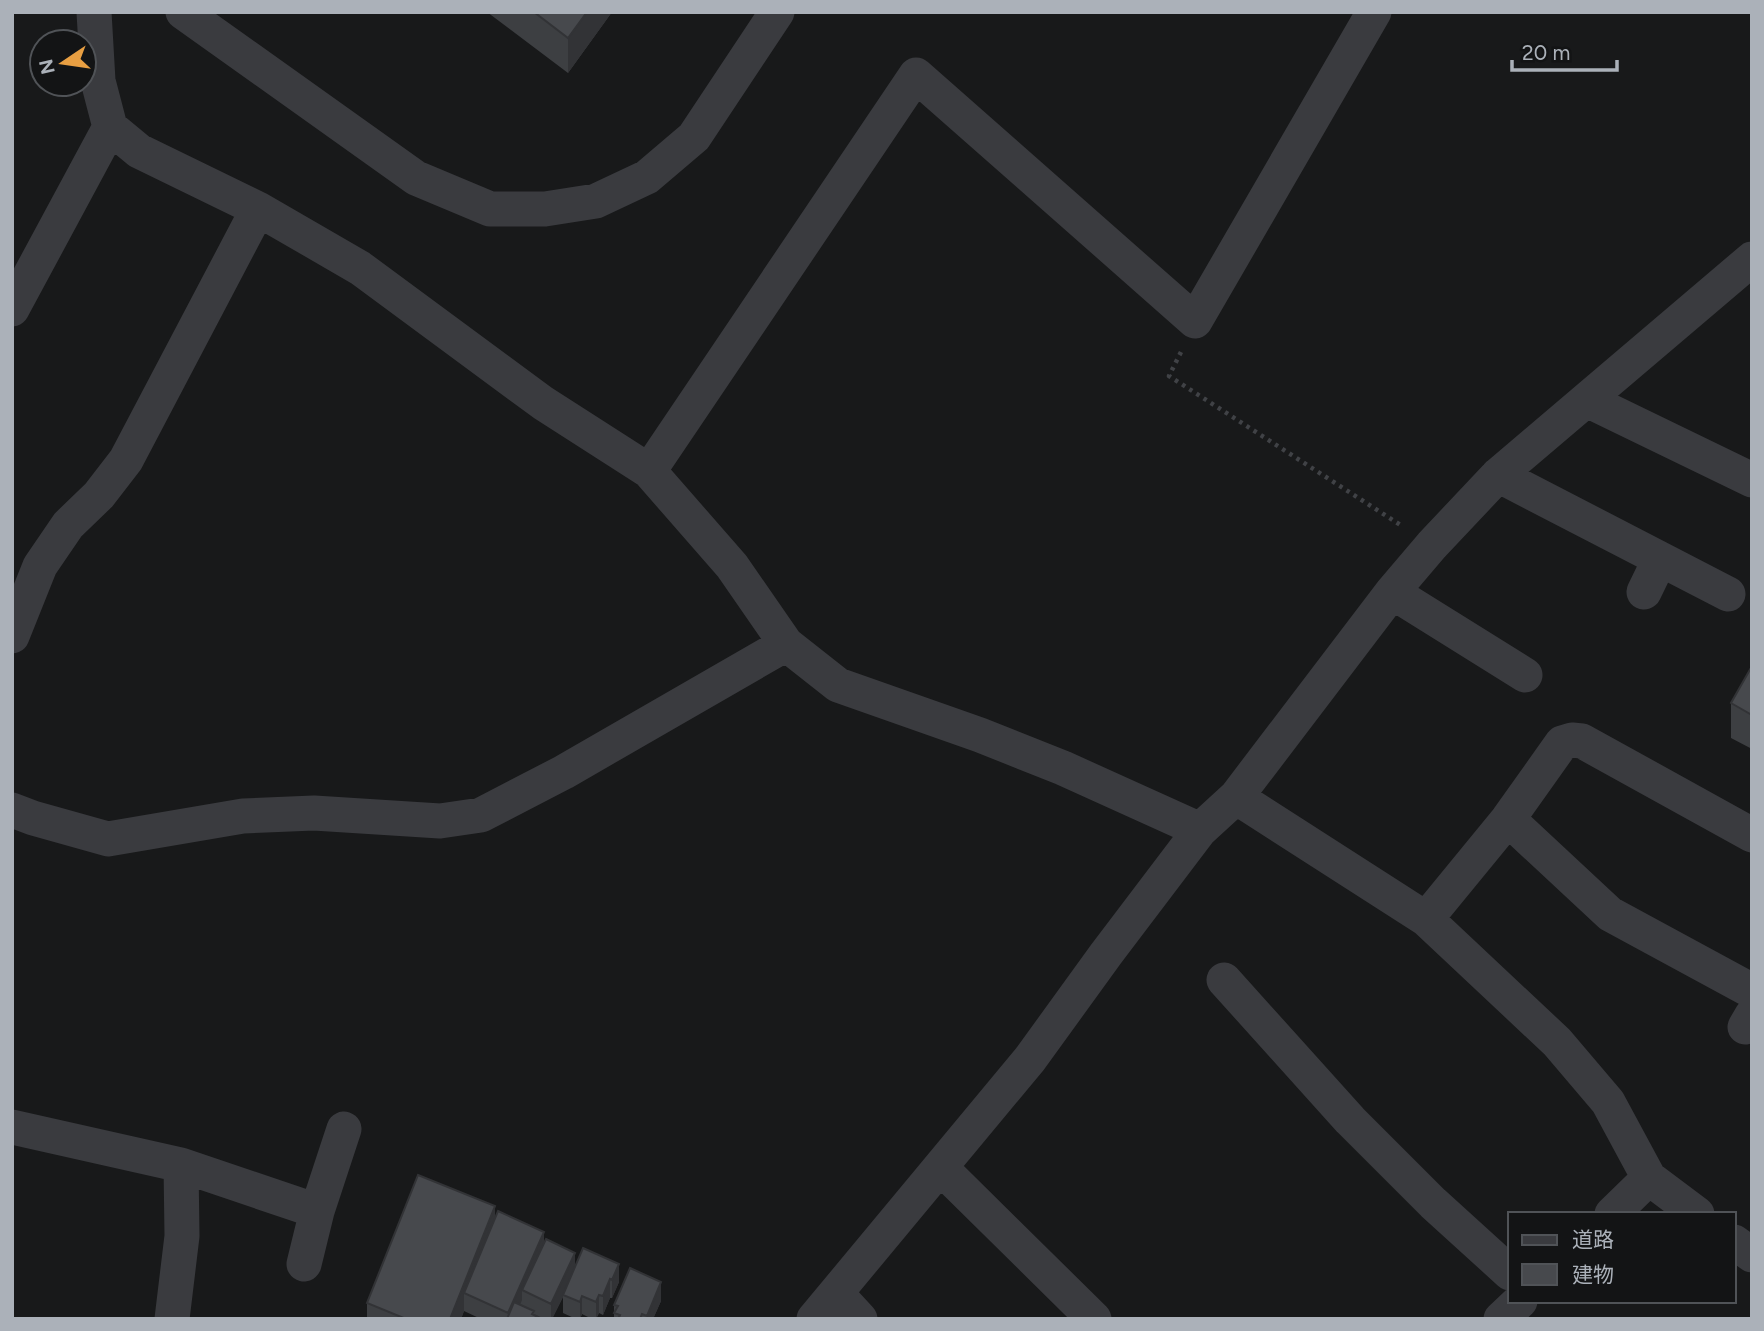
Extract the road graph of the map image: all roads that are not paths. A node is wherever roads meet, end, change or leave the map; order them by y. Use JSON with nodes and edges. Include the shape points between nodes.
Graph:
{"nodes":[{"id":1,"x":94,"y":12,"type":"edge"},
{"id":2,"x":183,"y":12,"type":"edge"},
{"id":3,"x":777,"y":12,"type":"edge"},
{"id":4,"x":1374,"y":12,"type":"edge"},
{"id":5,"x":110,"y":127,"type":"junction"},
{"id":6,"x":258,"y":209,"type":"junction"},
{"id":7,"x":1752,"y":259,"type":"edge"},
{"id":8,"x":12,"y":309,"type":"edge"},
{"id":9,"x":1587,"y":400,"type":"junction"},
{"id":10,"x":649,"y":471,"type":"junction"},
{"id":11,"x":1498,"y":475,"type":"junction"},
{"id":12,"x":1752,"y":480,"type":"edge"},
{"id":13,"x":1661,"y":559,"type":"junction"},
{"id":14,"x":1644,"y":592,"type":"dead end"},
{"id":15,"x":1392,"y":593,"type":"junction"},
{"id":16,"x":1728,"y":594,"type":"dead end"},
{"id":17,"x":12,"y":636,"type":"edge"},
{"id":18,"x":786,"y":645,"type":"junction"},
{"id":19,"x":1525,"y":675,"type":"dead end"},
{"id":20,"x":1236,"y":797,"type":"junction"},
{"id":21,"x":12,"y":810,"type":"edge"},
{"id":22,"x":1508,"y":819,"type":"junction"},
{"id":23,"x":1200,"y":831,"type":"junction"},
{"id":24,"x":1752,"y":835,"type":"edge"},
{"id":25,"x":1426,"y":919,"type":"junction"},
{"id":26,"x":1224,"y":980,"type":"dead end"},
{"id":27,"x":1752,"y":991,"type":"edge"},
{"id":28,"x":12,"y":1127,"type":"edge"},
{"id":29,"x":344,"y":1129,"type":"dead end"},
{"id":30,"x":181,"y":1165,"type":"junction"},
{"id":31,"x":941,"y":1168,"type":"junction"},
{"id":32,"x":1649,"y":1178,"type":"junction"},
{"id":33,"x":317,"y":1211,"type":"junction"},
{"id":34,"x":1614,"y":1212,"type":"edge"},
{"id":35,"x":1694,"y":1212,"type":"edge"},
{"id":36,"x":1736,"y":1243,"type":"edge"},
{"id":37,"x":1752,"y":1255,"type":"edge"},
{"id":38,"x":304,"y":1264,"type":"dead end"},
{"id":39,"x":1508,"y":1271,"type":"edge"},
{"id":40,"x":1518,"y":1303,"type":"edge"},
{"id":41,"x":825,"y":1306,"type":"edge"},
{"id":42,"x":172,"y":1319,"type":"edge"},
{"id":43,"x":860,"y":1319,"type":"edge"},
{"id":44,"x":1094,"y":1319,"type":"edge"},
{"id":45,"x":1501,"y":1319,"type":"edge"}],
"edges":[{"from":1,"to":5,"type":"street","via":[[98,81]]},
{"from":2,"to":3,"type":"street","via":[[416,178],[490,209],[545,209],[596,201],[647,177],[694,137]]},
{"from":4,"to":10,"type":"street","via":[[1195,321],[916,75]]},
{"from":5,"to":6,"type":"street","via":[[139,151]]},
{"from":5,"to":8,"type":"street"},
{"from":6,"to":10,"type":"street","via":[[360,268],[544,403]]},
{"from":6,"to":17,"type":"street","via":[[126,460],[68,525],[40,566]]},
{"from":7,"to":9,"type":"street"},
{"from":9,"to":11,"type":"street"},
{"from":9,"to":12,"type":"street"},
{"from":10,"to":18,"type":"street","via":[[732,566]]},
{"from":11,"to":13,"type":"street"},
{"from":11,"to":15,"type":"street"},
{"from":13,"to":14,"type":"street"},
{"from":13,"to":16,"type":"street"},
{"from":15,"to":19,"type":"street"},
{"from":15,"to":20,"type":"street"},
{"from":18,"to":21,"type":"street","via":[[481,815],[440,821],[314,813],[243,816],[108,839]]},
{"from":18,"to":23,"type":"street","via":[[838,685],[1051,763]]},
{"from":20,"to":23,"type":"street"},
{"from":20,"to":25,"type":"street"},
{"from":22,"to":24,"type":"street","via":[[1563,743],[1573,740]]},
{"from":22,"to":25,"type":"street"},
{"from":22,"to":27,"type":"street","via":[[1610,914]]},
{"from":23,"to":31,"type":"street","via":[[1030,1059]]},
{"from":25,"to":32,"type":"street","via":[[1558,1042],[1608,1102]]},
{"from":26,"to":39,"type":"street","via":[[1350,1120]]},
{"from":28,"to":30,"type":"street"},
{"from":29,"to":33,"type":"street"},
{"from":30,"to":33,"type":"street"},
{"from":30,"to":42,"type":"street","via":[[182,1236]]},
{"from":31,"to":41,"type":"street"},
{"from":31,"to":44,"type":"street"},
{"from":32,"to":34,"type":"street"},
{"from":32,"to":35,"type":"street"},
{"from":33,"to":38,"type":"street"},
{"from":36,"to":37,"type":"street"},
{"from":40,"to":45,"type":"street"},
{"from":41,"to":43,"type":"street"}]}
